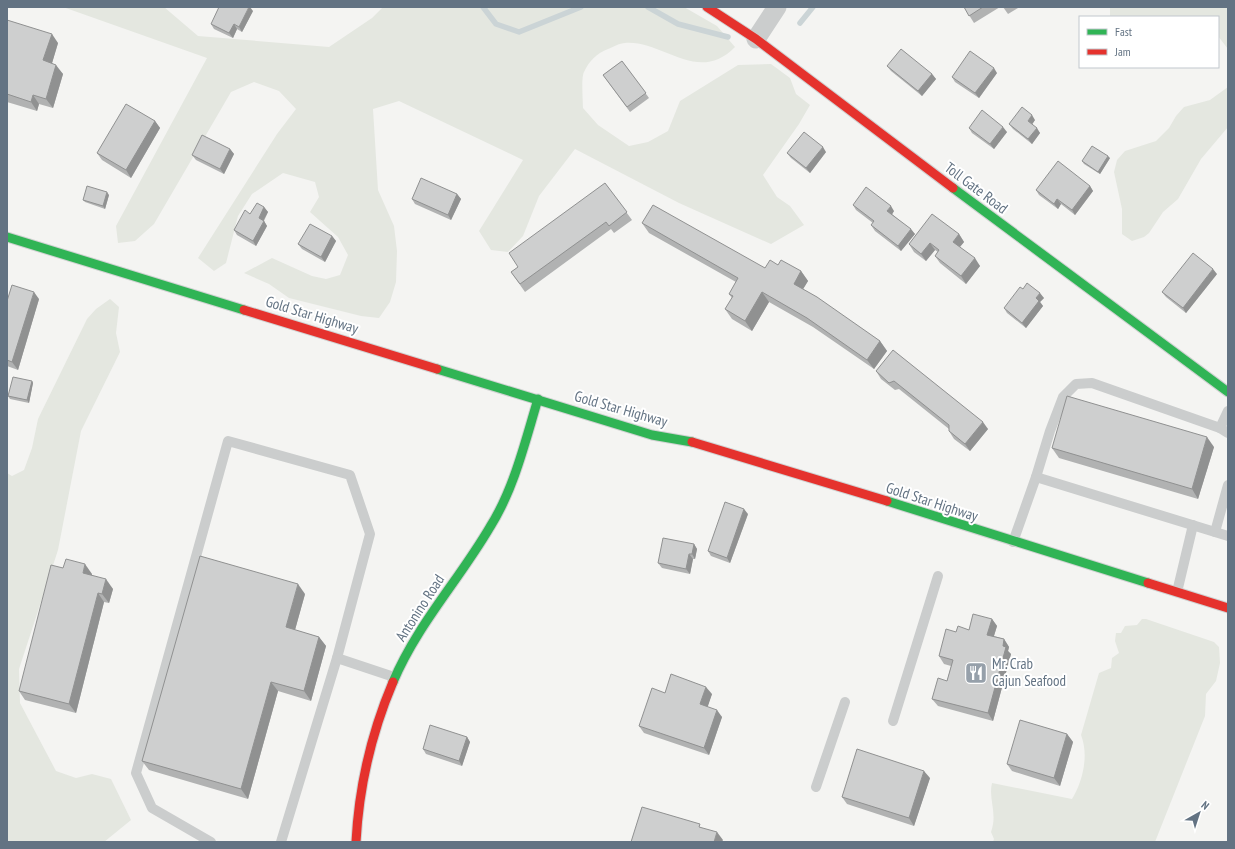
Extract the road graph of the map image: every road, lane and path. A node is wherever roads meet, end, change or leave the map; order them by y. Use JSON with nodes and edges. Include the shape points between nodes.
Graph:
{"nodes":[{"id":1,"x":708,"y":7,"type":"edge"},
{"id":2,"x":777,"y":7,"type":"edge"},
{"id":3,"x":756,"y":39,"type":"junction"},
{"id":4,"x":7,"y":237,"type":"edge"},
{"id":5,"x":1228,"y":392,"type":"edge"},
{"id":6,"x":538,"y":399,"type":"junction"},
{"id":7,"x":1228,"y":411,"type":"edge"},
{"id":8,"x":1224,"y":430,"type":"edge"},
{"id":9,"x":1036,"y":477,"type":"junction"},
{"id":10,"x":1228,"y":485,"type":"edge"},
{"id":11,"x":1226,"y":504,"type":"edge"},
{"id":12,"x":1193,"y":525,"type":"junction"},
{"id":13,"x":1215,"y":532,"type":"junction"},
{"id":14,"x":1228,"y":536,"type":"edge"},
{"id":15,"x":1013,"y":542,"type":"junction"},
{"id":16,"x":938,"y":576,"type":"dead end"},
{"id":17,"x":1177,"y":592,"type":"junction"},
{"id":18,"x":1228,"y":608,"type":"edge"},
{"id":19,"x":337,"y":658,"type":"junction"},
{"id":20,"x":394,"y":677,"type":"junction"},
{"id":21,"x":845,"y":702,"type":"dead end"},
{"id":22,"x":893,"y":721,"type":"dead end"},
{"id":23,"x":816,"y":787,"type":"dead end"},
{"id":24,"x":211,"y":842,"type":"edge"},
{"id":25,"x":281,"y":842,"type":"edge"},
{"id":26,"x":356,"y":842,"type":"edge"}],
"edges":[{"from":1,"to":3,"type":"main road","name":"Toll Gate Road"},
{"from":2,"to":3,"type":"street"},
{"from":3,"to":5,"type":"main road","name":"Toll Gate Road"},
{"from":4,"to":6,"type":"main road","name":"Gold Star Highway"},
{"from":6,"to":15,"type":"main road","name":"Gold Star Highway","via":[[652,435],[701,443]]},
{"from":6,"to":20,"type":"main road","name":"Antonino Road","via":[[522,454],[496,518],[421,629]]},
{"from":7,"to":8,"type":"lane"},
{"from":8,"to":9,"type":"lane","via":[[1092,382],[1076,384],[1063,397]]},
{"from":9,"to":12,"type":"lane"},
{"from":9,"to":15,"type":"lane"},
{"from":10,"to":11,"type":"lane"},
{"from":11,"to":13,"type":"lane"},
{"from":12,"to":13,"type":"lane"},
{"from":12,"to":17,"type":"lane"},
{"from":13,"to":14,"type":"lane"},
{"from":15,"to":17,"type":"main road","name":"Gold Star Highway","via":[[1099,566]]},
{"from":16,"to":22,"type":"lane"},
{"from":17,"to":18,"type":"main road","name":"Gold Star Highway"},
{"from":19,"to":20,"type":"lane"},
{"from":19,"to":24,"type":"lane","via":[[370,534],[350,475],[228,441],[136,774],[152,808]]},
{"from":19,"to":25,"type":"lane"},
{"from":20,"to":26,"type":"main road","name":"Antonino Road","via":[[370,744],[356,822]]},
{"from":21,"to":23,"type":"lane"}]}
